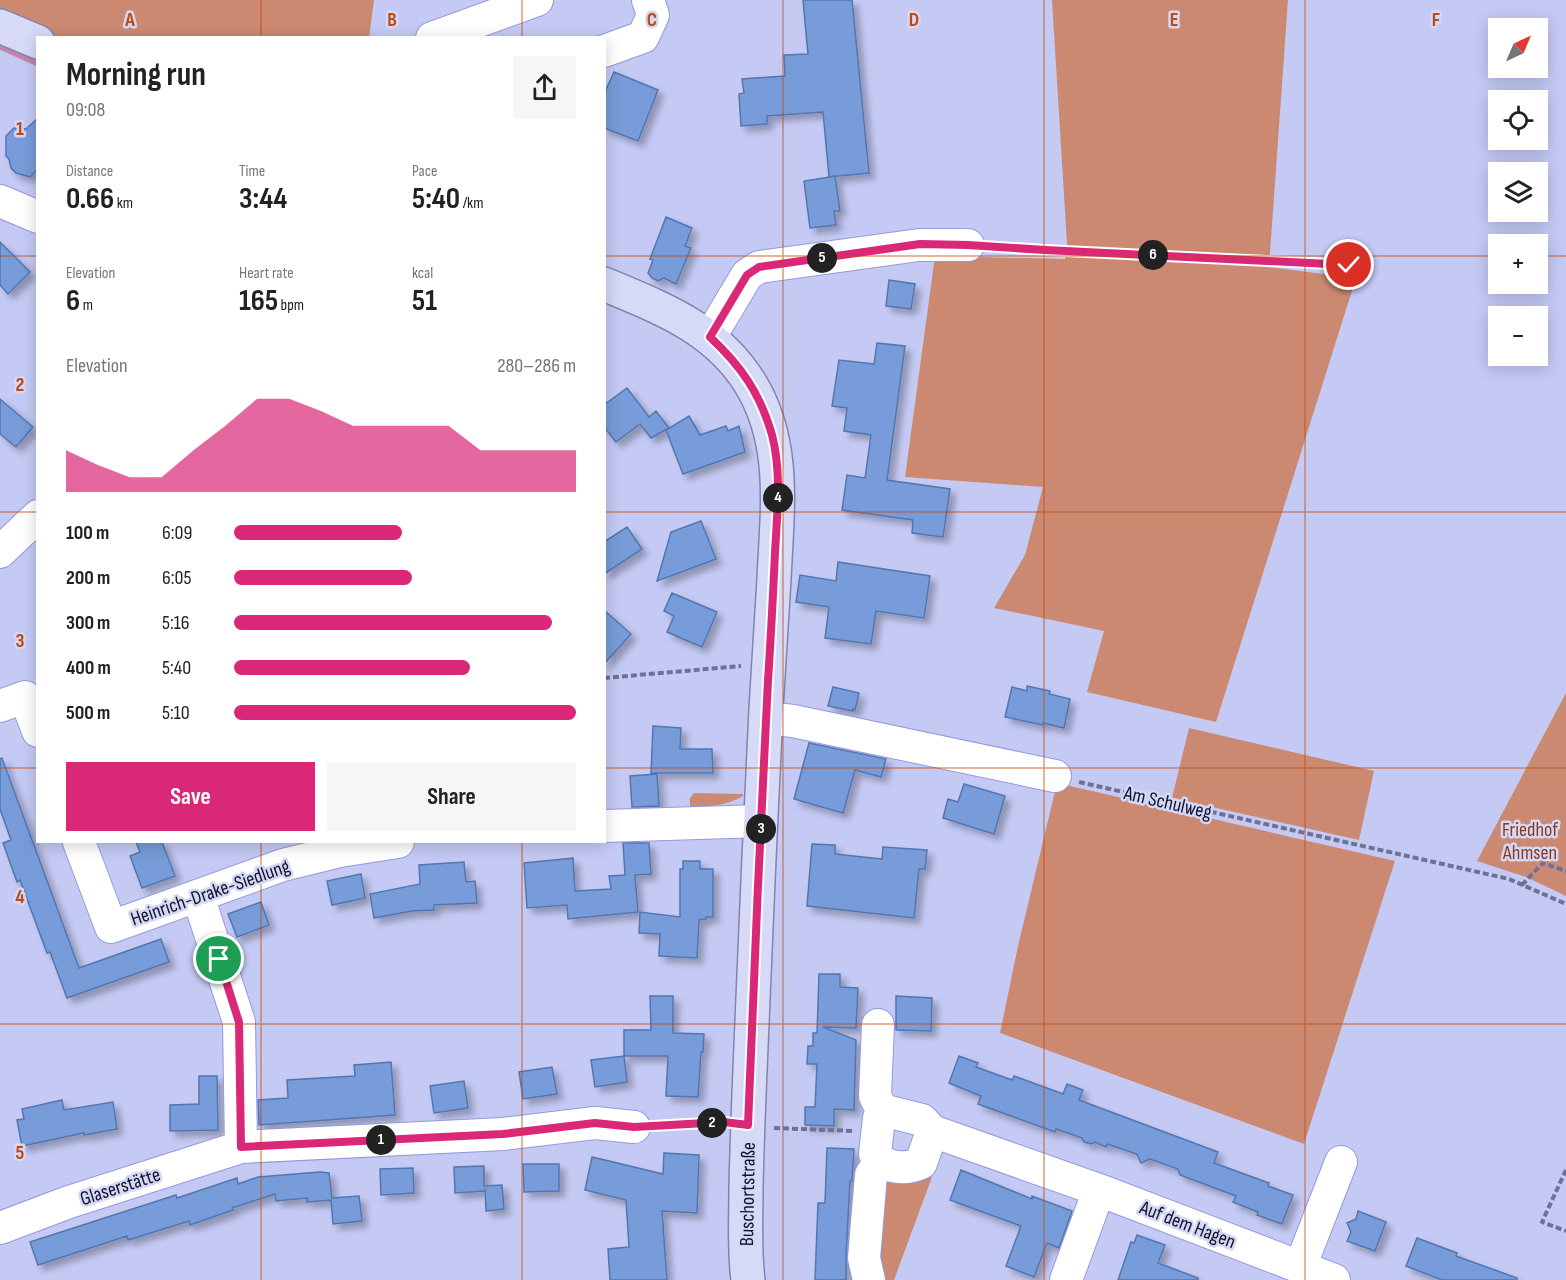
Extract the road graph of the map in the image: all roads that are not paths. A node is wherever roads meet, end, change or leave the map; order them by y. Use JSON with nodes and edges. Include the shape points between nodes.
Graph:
{"nodes":[{"id":1,"x":537,"y":0,"type":"edge"},
{"id":2,"x":648,"y":0,"type":"edge"},
{"id":3,"x":0,"y":26,"type":"edge"},
{"id":4,"x":438,"y":36,"type":"edge"},
{"id":5,"x":36,"y":41,"type":"edge"},
{"id":6,"x":606,"y":50,"type":"edge"},
{"id":7,"x":0,"y":201,"type":"edge"},
{"id":8,"x":36,"y":216,"type":"edge"},
{"id":9,"x":968,"y":245,"type":"road end"},
{"id":10,"x":606,"y":285,"type":"edge"},
{"id":11,"x":710,"y":337,"type":"junction"},
{"id":12,"x":36,"y":518,"type":"edge"},
{"id":13,"x":0,"y":552,"type":"edge"},
{"id":14,"x":0,"y":705,"type":"edge"},
{"id":15,"x":766,"y":718,"type":"junction"},
{"id":16,"x":36,"y":725,"type":"edge"},
{"id":17,"x":1055,"y":776,"type":"road end"},
{"id":18,"x":761,"y":821,"type":"junction"},
{"id":19,"x":606,"y":826,"type":"edge"},
{"id":20,"x":79,"y":843,"type":"edge"},
{"id":21,"x":392,"y":843,"type":"edge"},
{"id":22,"x":198,"y":896,"type":"junction"},
{"id":23,"x":878,"y":1025,"type":"dead end"},
{"id":24,"x":634,"y":1127,"type":"road end"},
{"id":25,"x":932,"y":1131,"type":"junction"},
{"id":26,"x":880,"y":1135,"type":"junction"},
{"id":27,"x":241,"y":1147,"type":"junction"},
{"id":28,"x":1341,"y":1162,"type":"dead end"},
{"id":29,"x":1099,"y":1190,"type":"junction"},
{"id":30,"x":0,"y":1228,"type":"edge"},
{"id":31,"x":1282,"y":1268,"type":"edge"},
{"id":32,"x":748,"y":1280,"type":"edge"},
{"id":33,"x":869,"y":1280,"type":"edge"},
{"id":34,"x":1066,"y":1280,"type":"edge"},
{"id":35,"x":1334,"y":1280,"type":"edge"}],
"edges":[{"from":1,"to":4,"type":"street"},
{"from":2,"to":6,"type":"street","via":[[653,15],[643,37]]},
{"from":3,"to":5,"type":"main road"},
{"from":7,"to":8,"type":"street"},
{"from":9,"to":11,"type":"street","via":[[920,244],[759,267],[747,275]]},
{"from":10,"to":11,"type":"main road","name":"Buschortstraße","via":[[678,316]]},
{"from":11,"to":15,"type":"main road","name":"Buschortstraße","via":[[750,383],[764,410],[777,465]]},
{"from":12,"to":13,"type":"street"},
{"from":14,"to":16,"type":"street","via":[[25,697]]},
{"from":15,"to":17,"type":"street","via":[[793,720]]},
{"from":15,"to":18,"type":"main road","name":"Buschortstraße"},
{"from":18,"to":19,"type":"street"},
{"from":18,"to":32,"type":"main road","name":"Buschortstraße","via":[[748,1125]]},
{"from":20,"to":22,"type":"street","name":"Heinrich-Drake-Siedlung","via":[[111,927]]},
{"from":21,"to":22,"type":"street","name":"Heinrich-Drake-Siedlung","via":[[283,865]]},
{"from":22,"to":27,"type":"street","via":[[239,1022]]},
{"from":23,"to":26,"type":"street","via":[[875,1096]]},
{"from":24,"to":27,"type":"street","name":"Glaserstätte","via":[[595,1123],[503,1134]]},
{"from":25,"to":26,"type":"street","name":"Auf dem Hagen","via":[[922,1120],[890,1112]]},
{"from":25,"to":26,"type":"street","via":[[921,1163],[913,1167],[888,1166]]},
{"from":25,"to":29,"type":"street","name":"Auf dem Hagen"},
{"from":26,"to":33,"type":"street","via":[[871,1175],[864,1258]]},
{"from":27,"to":30,"type":"street","name":"Glaserstätte"},
{"from":28,"to":31,"type":"street"},
{"from":29,"to":31,"type":"street","name":"Auf dem Hagen"},
{"from":29,"to":34,"type":"street"},
{"from":31,"to":35,"type":"street","name":"Auf dem Hagen"}]}
